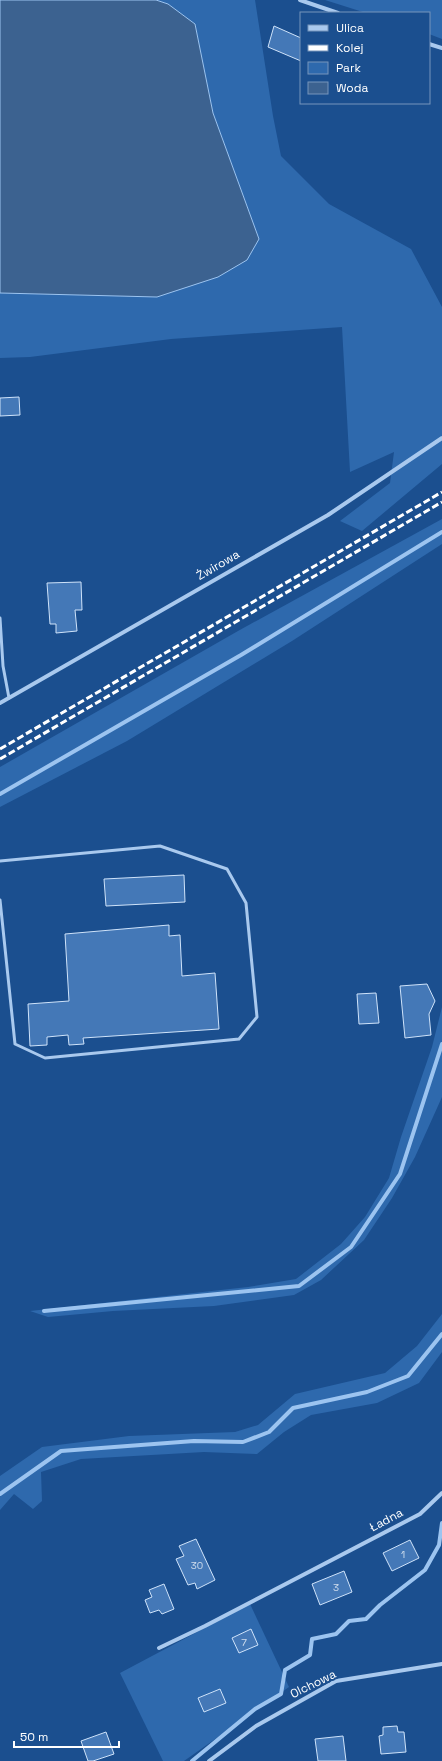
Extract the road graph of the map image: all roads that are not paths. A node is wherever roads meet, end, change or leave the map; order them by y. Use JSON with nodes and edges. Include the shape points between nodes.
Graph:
{"nodes":[{"id":1,"x":300,"y":0,"type":"edge"},
{"id":2,"x":335,"y":12,"type":"edge"},
{"id":3,"x":430,"y":44,"type":"edge"},
{"id":4,"x":442,"y":48,"type":"edge"},
{"id":5,"x":442,"y":438,"type":"edge"},
{"id":6,"x":0,"y":618,"type":"edge"},
{"id":7,"x":9,"y":698,"type":"junction"},
{"id":8,"x":0,"y":703,"type":"edge"},
{"id":9,"x":0,"y":861,"type":"edge"},
{"id":10,"x":0,"y":900,"type":"edge"},
{"id":11,"x":442,"y":1493,"type":"edge"},
{"id":12,"x":159,"y":1648,"type":"dead end"},
{"id":13,"x":442,"y":1664,"type":"edge"},
{"id":14,"x":209,"y":1761,"type":"edge"}],
"edges":[{"from":1,"to":2,"type":"street"},
{"from":3,"to":4,"type":"street"},
{"from":5,"to":7,"type":"street","name":"Żwirowa","via":[[328,515]]},
{"from":6,"to":7,"type":"lane","via":[[3,666]]},
{"from":7,"to":8,"type":"street","name":"Żwirowa"},
{"from":9,"to":10,"type":"lane","via":[[160,846],[227,869],[246,903],[257,1017],[239,1039],[46,1058],[15,1044]]},
{"from":11,"to":12,"type":"street","name":"Ładna","via":[[420,1514]]},
{"from":13,"to":14,"type":"street","name":"Olchowa","via":[[336,1681],[256,1726]]}]}
